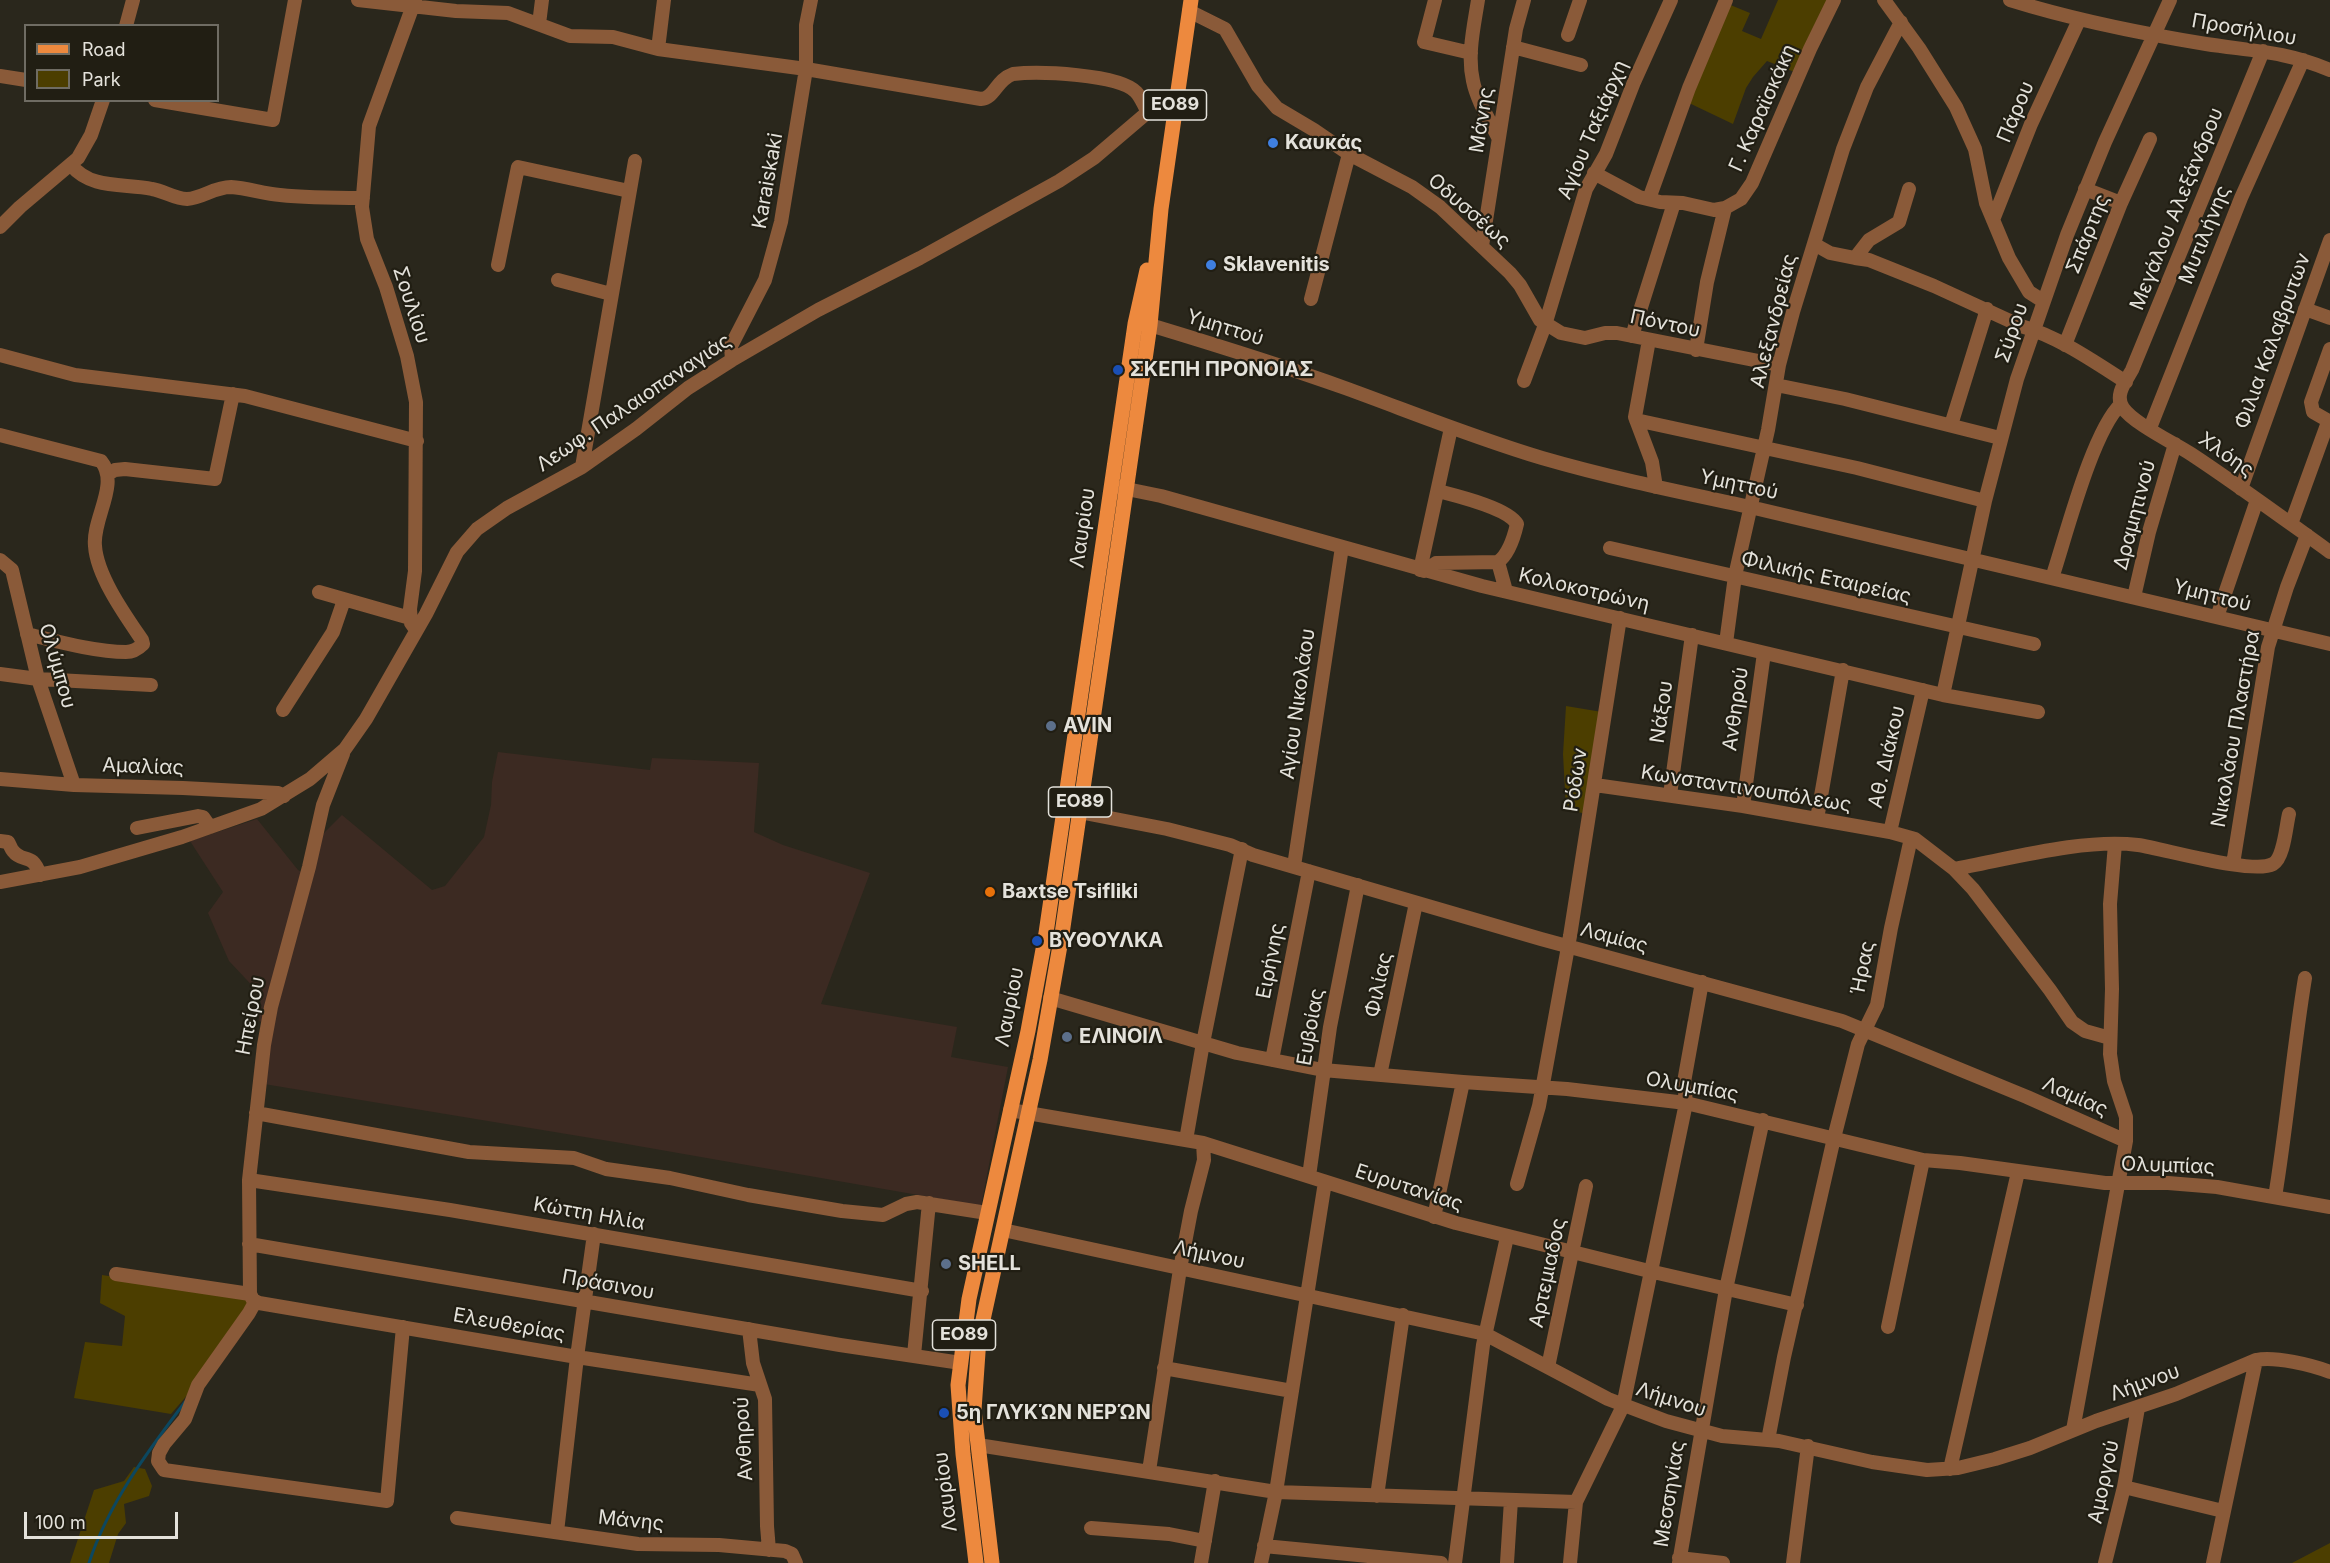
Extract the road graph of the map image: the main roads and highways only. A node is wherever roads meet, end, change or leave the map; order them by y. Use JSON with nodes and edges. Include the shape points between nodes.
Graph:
{"nodes":[{"id":1,"x":1190,"y":5,"type":"edge"},
{"id":2,"x":1161,"y":209,"type":"junction"},
{"id":3,"x":1118,"y":487,"type":"junction"},
{"id":4,"x":976,"y":1563,"type":"edge"},
{"id":5,"x":992,"y":1563,"type":"edge"}],
"edges":[{"from":1,"to":2,"type":"main road","name":"Λαυρίου","number":"ΕΟ89"},
{"from":2,"to":3,"type":"main road","name":"Λαυρίου","number":"ΕΟ89","via":[[1150,325]]},
{"from":2,"to":3,"type":"main road","name":"Λαυρίου","number":"ΕΟ89","via":[[1135,324]]},
{"from":3,"to":4,"type":"main road","name":"Λαυρίου","number":"ΕΟ89","via":[[1046,933],[969,1302],[958,1411]]},
{"from":3,"to":5,"type":"main road","name":"Λαυρίου","number":"ΕΟ89","via":[[1062,934],[1029,1114],[979,1338],[973,1399]]}]}
